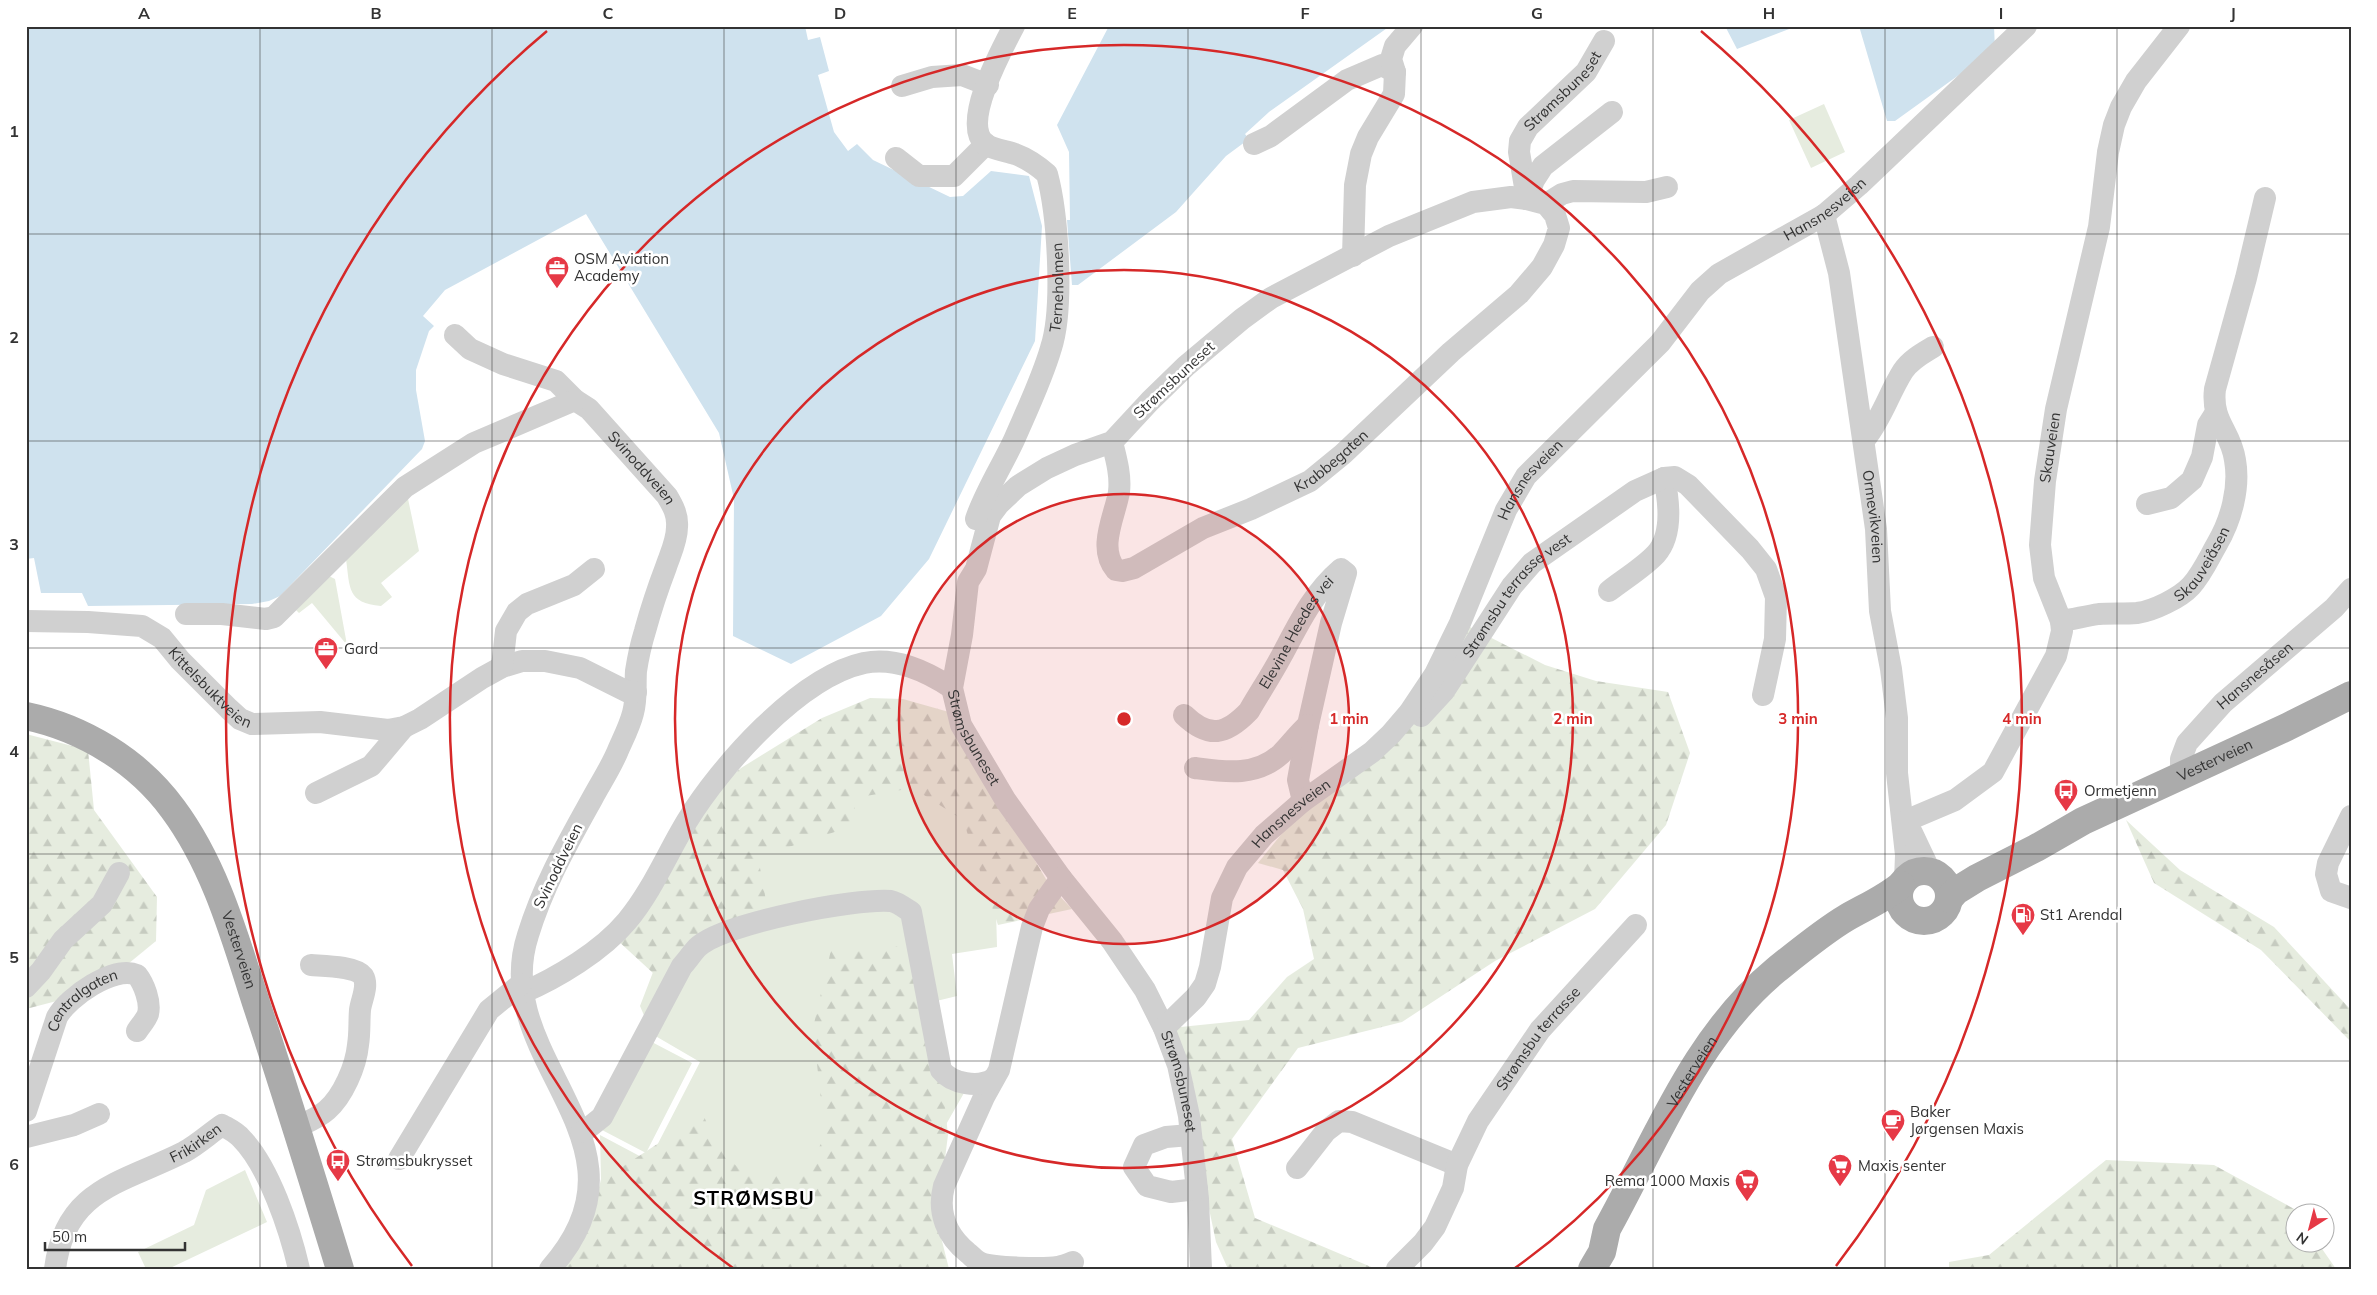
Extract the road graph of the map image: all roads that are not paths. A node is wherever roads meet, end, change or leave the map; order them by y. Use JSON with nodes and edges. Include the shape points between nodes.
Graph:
{"nodes":[{"id":1,"x":1014,"y":26,"type":"edge"},
{"id":2,"x":1412,"y":26,"type":"edge"},
{"id":3,"x":2026,"y":26,"type":"edge"},
{"id":4,"x":2179,"y":26,"type":"edge"},
{"id":5,"x":1604,"y":40,"type":"dead end"},
{"id":6,"x":1396,"y":72,"type":"junction"},
{"id":7,"x":988,"y":85,"type":"junction"},
{"id":8,"x":902,"y":86,"type":"dead end"},
{"id":9,"x":1612,"y":112,"type":"dead end"},
{"id":10,"x":986,"y":144,"type":"junction"},
{"id":11,"x":1254,"y":144,"type":"dead end"},
{"id":12,"x":896,"y":158,"type":"dead end"},
{"id":13,"x":1667,"y":187,"type":"dead end"},
{"id":14,"x":2265,"y":198,"type":"dead end"},
{"id":15,"x":1536,"y":202,"type":"junction"},
{"id":16,"x":1824,"y":215,"type":"junction"},
{"id":17,"x":1353,"y":256,"type":"junction"},
{"id":18,"x":455,"y":335,"type":"dead end"},
{"id":19,"x":1933,"y":346,"type":"dead end"},
{"id":20,"x":575,"y":400,"type":"junction"},
{"id":21,"x":2215,"y":414,"type":"junction"},
{"id":22,"x":1864,"y":439,"type":"junction"},
{"id":23,"x":1112,"y":442,"type":"junction"},
{"id":24,"x":1664,"y":478,"type":"junction"},
{"id":25,"x":2147,"y":504,"type":"dead end"},
{"id":26,"x":594,"y":568,"type":"dead end"},
{"id":27,"x":968,"y":582,"type":"junction"},
{"id":28,"x":2351,"y":589,"type":"edge"},
{"id":29,"x":1609,"y":591,"type":"dead end"},
{"id":30,"x":186,"y":614,"type":"dead end"},
{"id":31,"x":26,"y":621,"type":"edge"},
{"id":32,"x":2061,"y":621,"type":"junction"},
{"id":33,"x":502,"y":667,"type":"junction"},
{"id":34,"x":952,"y":688,"type":"junction"},
{"id":35,"x":636,"y":692,"type":"junction"},
{"id":36,"x":1763,"y":695,"type":"dead end"},
{"id":37,"x":2351,"y":695,"type":"edge"},
{"id":38,"x":1184,"y":715,"type":"dead end"},
{"id":39,"x":26,"y":716,"type":"edge"},
{"id":40,"x":1308,"y":725,"type":"junction"},
{"id":41,"x":404,"y":727,"type":"junction"},
{"id":42,"x":1391,"y":734,"type":"junction"},
{"id":43,"x":1195,"y":768,"type":"dead end"},
{"id":44,"x":2181,"y":775,"type":"junction"},
{"id":45,"x":316,"y":793,"type":"dead end"},
{"id":46,"x":1303,"y":801,"type":"junction"},
{"id":47,"x":2351,"y":816,"type":"edge"},
{"id":48,"x":1903,"y":822,"type":"junction"},
{"id":49,"x":2080,"y":823,"type":"junction"},
{"id":50,"x":118,"y":873,"type":"dead end"},
{"id":51,"x":1061,"y":878,"type":"junction"},
{"id":52,"x":1918,"y":878,"type":"junction"},
{"id":53,"x":2351,"y":898,"type":"edge"},
{"id":54,"x":1949,"y":899,"type":"junction"},
{"id":55,"x":1913,"y":918,"type":"junction"},
{"id":56,"x":1636,"y":925,"type":"dead end"},
{"id":57,"x":1814,"y":942,"type":"junction"},
{"id":58,"x":311,"y":965,"type":"dead end"},
{"id":59,"x":26,"y":987,"type":"edge"},
{"id":60,"x":521,"y":989,"type":"junction"},
{"id":61,"x":1164,"y":1028,"type":"junction"},
{"id":62,"x":137,"y":1031,"type":"dead end"},
{"id":63,"x":993,"y":1079,"type":"junction"},
{"id":64,"x":26,"y":1111,"type":"edge"},
{"id":65,"x":99,"y":1114,"type":"dead end"},
{"id":66,"x":297,"y":1127,"type":"junction"},
{"id":67,"x":581,"y":1132,"type":"junction"},
{"id":68,"x":1190,"y":1135,"type":"junction"},
{"id":69,"x":26,"y":1137,"type":"edge"},
{"id":70,"x":399,"y":1159,"type":"dead end"},
{"id":71,"x":1457,"y":1164,"type":"junction"},
{"id":72,"x":1298,"y":1168,"type":"dead end"},
{"id":73,"x":1197,"y":1189,"type":"junction"},
{"id":74,"x":1607,"y":1229,"type":"junction"},
{"id":75,"x":1072,"y":1262,"type":"dead end"},
{"id":76,"x":55,"y":1269,"type":"edge"},
{"id":77,"x":299,"y":1269,"type":"edge"},
{"id":78,"x":340,"y":1269,"type":"edge"},
{"id":79,"x":550,"y":1269,"type":"edge"},
{"id":80,"x":1201,"y":1269,"type":"edge"},
{"id":81,"x":1397,"y":1269,"type":"edge"},
{"id":82,"x":1576,"y":1269,"type":"edge"},
{"id":83,"x":1592,"y":1269,"type":"edge"}],
"edges":[{"from":1,"to":7,"type":"street"},
{"from":2,"to":6,"type":"street","via":[[1395,46],[1391,59]]},
{"from":3,"to":16,"type":"street","name":"Hansnesveien"},
{"from":4,"to":32,"type":"street","name":"Skauveien","via":[[2136,82],[2114,126],[2099,227],[2056,408],[2040,545],[2044,578]]},
{"from":5,"to":15,"type":"street","name":"Strømsbuneset","via":[[1586,72],[1528,127],[1520,141],[1519,152]]},
{"from":6,"to":11,"type":"street","via":[[1382,65],[1347,80],[1271,136]]},
{"from":6,"to":17,"type":"street","via":[[1394,94],[1361,154],[1355,185]]},
{"from":7,"to":8,"type":"street","via":[[962,75],[932,77]]},
{"from":7,"to":10,"type":"street","via":[[977,114],[978,134]]},
{"from":9,"to":15,"type":"street","via":[[1543,166],[1534,180]]},
{"from":10,"to":12,"type":"street","via":[[954,176],[919,176]]},
{"from":10,"to":27,"type":"street","name":"Terneholmen","via":[[1018,155],[1048,174],[1052,190],[1058,283],[1052,348],[979,512],[970,540]]},
{"from":13,"to":15,"type":"street","via":[[1646,192],[1573,191]]},
{"from":14,"to":21,"type":"street","name":"Skauveiåsen","via":[[2215,389]]},
{"from":15,"to":17,"type":"street","name":"Strømsbuneset","via":[[1511,197],[1474,202],[1389,236]]},
{"from":15,"to":23,"type":"street","name":"Krabbegaten","via":[[1555,215],[1559,228],[1542,267],[1519,294],[1450,352],[1343,454],[1310,481],[1203,528],[1134,568],[1116,570],[1107,554],[1119,491],[1119,471]]},
{"from":16,"to":22,"type":"street","name":"Ormevikveien","via":[[1839,273]]},
{"from":16,"to":42,"type":"street","name":"Hansnesveien","via":[[1719,274],[1700,291],[1660,343],[1526,476],[1506,510],[1460,623],[1435,674],[1409,714]]},
{"from":17,"to":23,"type":"street","name":"Strømsbuneset","via":[[1271,298],[1242,319],[1186,366]]},
{"from":18,"to":20,"type":"street","name":"Svinoddveien","via":[[470,349],[503,364],[556,381]]},
{"from":19,"to":22,"type":"street","via":[[1904,369],[1884,410]]},
{"from":20,"to":30,"type":"street","via":[[474,444],[405,487],[274,618]]},
{"from":20,"to":35,"type":"street","name":"Svinoddveien","via":[[589,409],[676,510],[675,536],[644,633],[636,673]]},
{"from":21,"to":25,"type":"street","name":"Skauveiåsen","via":[[2208,425],[2202,457],[2192,480],[2171,498]]},
{"from":21,"to":32,"type":"street","name":"Skauveiåsen","via":[[2232,447],[2236,476],[2230,515],[2223,533],[2191,587],[2177,598],[2138,613],[2100,614]]},
{"from":22,"to":48,"type":"street","name":"Ormevikveien","via":[[1876,529],[1880,611],[1892,670]]},
{"from":23,"to":27,"type":"street","name":"Strømsbuneset","via":[[1047,468],[1018,486],[999,504],[990,516],[976,570]]},
{"from":24,"to":29,"type":"street","via":[[1669,515],[1663,544],[1656,554]]},
{"from":24,"to":36,"type":"street","via":[[1676,477],[1688,485],[1766,569],[1776,597],[1775,639]]},
{"from":24,"to":42,"type":"street","name":"Strømsbu terrasse vest","via":[[1635,491],[1532,563],[1512,586],[1444,691],[1417,721]]},
{"from":26,"to":33,"type":"street","via":[[574,585],[527,604],[517,612],[506,631]]},
{"from":27,"to":34,"type":"street","name":"Strømsbuneset"},
{"from":28,"to":44,"type":"street","name":"Hansnesåsen","via":[[2334,608],[2224,703],[2193,736],[2181,758]]},
{"from":31,"to":41,"type":"street","name":"Kittelsbuktveien","via":[[142,626],[162,638],[229,709],[252,724],[320,722],[388,730]]},
{"from":32,"to":48,"type":"street","name":"Skauveien","via":[[2062,632],[2056,656],[1993,772],[1956,800]]},
{"from":33,"to":35,"type":"street","name":"Kittelsbuktveien","via":[[522,661],[545,661],[580,668],[628,692]]},
{"from":33,"to":41,"type":"street","name":"Kittelsbuktveien"},
{"from":34,"to":51,"type":"street","name":"Strømsbuneset","via":[[960,725],[1006,801]]},
{"from":34,"to":60,"type":"street","via":[[929,672],[896,663],[864,663],[835,674],[804,692],[744,746],[708,788],[649,889],[620,930],[546,982]]},
{"from":35,"to":60,"type":"street","name":"Svinoddveien","via":[[633,713],[619,750],[539,899],[526,939]]},
{"from":37,"to":44,"type":"main road","name":"Vesterveien"},
{"from":38,"to":40,"type":"street","name":"Elevine Heedes vei","via":[[1207,731],[1220,731],[1242,718],[1282,656],[1308,606],[1340,570],[1346,576],[1331,623]]},
{"from":39,"to":66,"type":"main road","name":"Vesterveien","via":[[69,728],[101,744],[153,785],[173,808],[202,852],[225,908]]},
{"from":40,"to":43,"type":"street","via":[[1280,755],[1256,769],[1232,773]]},
{"from":40,"to":46,"type":"street","name":"Elevine Heedes vei","via":[[1298,780]]},
{"from":41,"to":45,"type":"street","name":"Kittelsbuktveien","via":[[371,766]]},
{"from":42,"to":46,"type":"street","name":"Hansnesveien","via":[[1372,752]]},
{"from":44,"to":49,"type":"main road","name":"Vesterveien"},
{"from":46,"to":61,"type":"street","name":"Hansnesveien","via":[[1264,835],[1237,867],[1222,898],[1204,984],[1196,997]]},
{"from":47,"to":53,"type":"street","via":[[2328,863],[2326,874],[2331,891]]},
{"from":48,"to":52,"type":"street","name":"Ormevikveien","via":[[1912,833]]},
{"from":49,"to":52,"type":"main road","name":"Vesterveien","via":[[1951,870]]},
{"from":49,"to":54,"type":"main road","name":"Vesterveien","via":[[1977,878]]},
{"from":50,"to":59,"type":"street","via":[[102,904],[63,940]]},
{"from":51,"to":61,"type":"street","name":"Strømsbuneset","via":[[1112,941],[1145,990]]},
{"from":51,"to":63,"type":"street","via":[[1038,908],[1018,981],[1004,1057]]},
{"from":52,"to":54,"type":"main road","via":[[1947,884]]},
{"from":52,"to":55,"type":"main road","via":[[1899,893],[1902,908]]},
{"from":52,"to":57,"type":"main road","name":"Vesterveien","via":[[1846,918]]},
{"from":54,"to":55,"type":"main road","via":[[1946,908],[1936,918],[1922,921]]},
{"from":55,"to":57,"type":"main road","name":"Vesterveien","via":[[1880,920]]},
{"from":56,"to":71,"type":"street","name":"Strømsbu terrasse","via":[[1540,1030],[1478,1121]]},
{"from":57,"to":74,"type":"main road","name":"Vesterveien","via":[[1775,971],[1724,1024],[1685,1081]]},
{"from":58,"to":66,"type":"street","via":[[366,970],[365,984],[354,1064],[339,1096],[327,1110]]},
{"from":60,"to":67,"type":"street","name":"Svinoddveien","via":[[536,1039]]},
{"from":60,"to":70,"type":"street","via":[[489,1010]]},
{"from":61,"to":68,"type":"street","name":"Strømsbuneset","via":[[1178,1065]]},
{"from":62,"to":64,"type":"street","name":"Centralgaten","via":[[148,1015],[149,1006],[143,982],[137,975],[120,973],[73,997],[62,1007]]},
{"from":63,"to":67,"type":"street","via":[[986,1084],[975,1085],[951,1079],[941,1070],[911,912],[893,901],[831,905],[746,926],[712,938],[700,946],[682,966],[602,1117]]},
{"from":63,"to":75,"type":"street","via":[[940,1200],[949,1234],[980,1263],[1058,1267]]},
{"from":65,"to":69,"type":"street","via":[[74,1125]]},
{"from":66,"to":78,"type":"main road","name":"Vesterveien"},
{"from":67,"to":79,"type":"street","name":"Svinoddveien","via":[[589,1186],[584,1214],[576,1235]]},
{"from":68,"to":73,"type":"street","name":"Strømsbuneset"},
{"from":68,"to":73,"type":"street","via":[[1166,1137],[1144,1145],[1134,1167],[1147,1186],[1171,1192]]},
{"from":71,"to":72,"type":"street","via":[[1352,1122],[1339,1121],[1326,1131]]},
{"from":71,"to":81,"type":"street","name":"Strømsbu terrasse","via":[[1450,1195],[1435,1227]]},
{"from":73,"to":80,"type":"street","name":"Strømsbuneset"},
{"from":74,"to":82,"type":"main road","name":"Vesterveien","via":[[1593,1241]]},
{"from":74,"to":83,"type":"main road","name":"Vesterveien","via":[[1602,1252]]},
{"from":76,"to":77,"type":"street","name":"Frikirken","via":[[64,1230],[82,1204],[134,1174],[185,1151],[222,1125],[242,1138],[263,1170],[286,1222]]}]}
